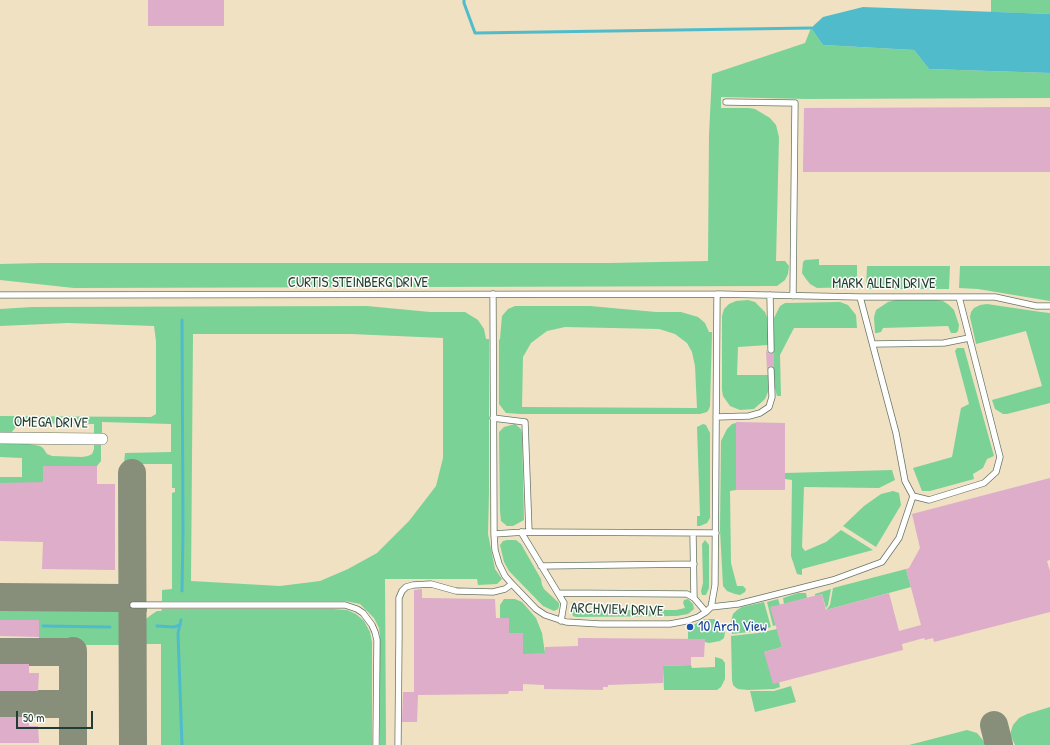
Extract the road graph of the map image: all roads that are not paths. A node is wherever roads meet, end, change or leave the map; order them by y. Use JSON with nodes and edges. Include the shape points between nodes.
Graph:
{"nodes":[{"id":1,"x":726,"y":102,"type":"dead end"},
{"id":2,"x":493,"y":294,"type":"junction"},
{"id":3,"x":717,"y":294,"type":"junction"},
{"id":4,"x":0,"y":295,"type":"edge"},
{"id":5,"x":770,"y":295,"type":"junction"},
{"id":6,"x":793,"y":296,"type":"junction"},
{"id":7,"x":860,"y":297,"type":"junction"},
{"id":8,"x":959,"y":297,"type":"junction"},
{"id":9,"x":1050,"y":306,"type":"edge"},
{"id":10,"x":969,"y":338,"type":"junction"},
{"id":11,"x":873,"y":344,"type":"junction"},
{"id":12,"x":771,"y":350,"type":"dead end"},
{"id":13,"x":771,"y":370,"type":"dead end"},
{"id":14,"x":716,"y":417,"type":"junction"},
{"id":15,"x":493,"y":418,"type":"junction"},
{"id":16,"x":0,"y":438,"type":"edge"},
{"id":17,"x":102,"y":439,"type":"dead end"},
{"id":18,"x":913,"y":496,"type":"junction"},
{"id":19,"x":522,"y":532,"type":"junction"},
{"id":20,"x":530,"y":532,"type":"junction"},
{"id":21,"x":693,"y":533,"type":"junction"},
{"id":22,"x":716,"y":533,"type":"junction"},
{"id":23,"x":494,"y":534,"type":"junction"},
{"id":24,"x":694,"y":564,"type":"junction"},
{"id":25,"x":541,"y":566,"type":"junction"},
{"id":26,"x":512,"y":584,"type":"junction"},
{"id":27,"x":558,"y":593,"type":"junction"},
{"id":28,"x":694,"y":598,"type":"junction"},
{"id":29,"x":133,"y":605,"type":"dead end"},
{"id":30,"x":711,"y":607,"type":"junction"},
{"id":31,"x":706,"y":612,"type":"junction"},
{"id":32,"x":561,"y":621,"type":"junction"},
{"id":33,"x":376,"y":745,"type":"edge"},
{"id":34,"x":398,"y":745,"type":"edge"}],
"edges":[{"from":1,"to":6,"type":"lane","via":[[796,104]]},
{"from":2,"to":3,"type":"lane","name":"CURTIS STEINBERG DRIVE"},
{"from":2,"to":4,"type":"lane","name":"CURTIS STEINBERG DRIVE"},
{"from":2,"to":15,"type":"lane","name":"ARCHVIEW DRIVE"},
{"from":3,"to":5,"type":"lane","name":"MARK ALLEN DRIVE"},
{"from":3,"to":14,"type":"lane"},
{"from":5,"to":6,"type":"lane","name":"MARK ALLEN DRIVE"},
{"from":5,"to":12,"type":"lane"},
{"from":6,"to":7,"type":"lane","name":"MARK ALLEN DRIVE"},
{"from":7,"to":8,"type":"lane","name":"MARK ALLEN DRIVE"},
{"from":7,"to":11,"type":"lane"},
{"from":8,"to":9,"type":"lane","name":"MARK ALLEN DRIVE","via":[[995,297],[1036,306]]},
{"from":8,"to":10,"type":"lane"},
{"from":10,"to":11,"type":"lane","via":[[944,343]]},
{"from":10,"to":18,"type":"lane","via":[[1000,457],[996,472],[984,483],[929,500]]},
{"from":11,"to":18,"type":"lane","via":[[905,481]]},
{"from":13,"to":14,"type":"lane","via":[[772,397],[769,407],[749,416]]},
{"from":14,"to":22,"type":"lane"},
{"from":15,"to":20,"type":"lane","via":[[525,422]]},
{"from":15,"to":23,"type":"lane","name":"ARCHVIEW DRIVE"},
{"from":16,"to":17,"type":"street","name":"OMEGA DRIVE"},
{"from":18,"to":30,"type":"lane","via":[[899,538],[882,562],[833,580],[738,604]]},
{"from":19,"to":20,"type":"lane"},
{"from":19,"to":23,"type":"lane"},
{"from":19,"to":25,"type":"lane"},
{"from":20,"to":21,"type":"lane"},
{"from":21,"to":22,"type":"lane"},
{"from":21,"to":24,"type":"lane"},
{"from":22,"to":30,"type":"lane","via":[[715,585]]},
{"from":23,"to":26,"type":"lane","name":"ARCHVIEW DRIVE","via":[[499,564]]},
{"from":24,"to":25,"type":"lane"},
{"from":24,"to":28,"type":"lane"},
{"from":25,"to":27,"type":"lane"},
{"from":26,"to":32,"type":"lane","name":"ARCHVIEW DRIVE","via":[[536,609]]},
{"from":26,"to":34,"type":"lane","via":[[493,592],[456,591],[431,584],[413,585],[402,591],[399,598]]},
{"from":27,"to":28,"type":"lane","via":[[687,594]]},
{"from":27,"to":32,"type":"lane","via":[[564,603]]},
{"from":28,"to":31,"type":"lane"},
{"from":29,"to":33,"type":"lane","via":[[345,605],[357,609],[372,625],[377,640]]},
{"from":30,"to":31,"type":"lane","name":"ARCHVIEW DRIVE"},
{"from":31,"to":32,"type":"lane","name":"ARCHVIEW DRIVE","via":[[686,621],[670,624]]}]}
